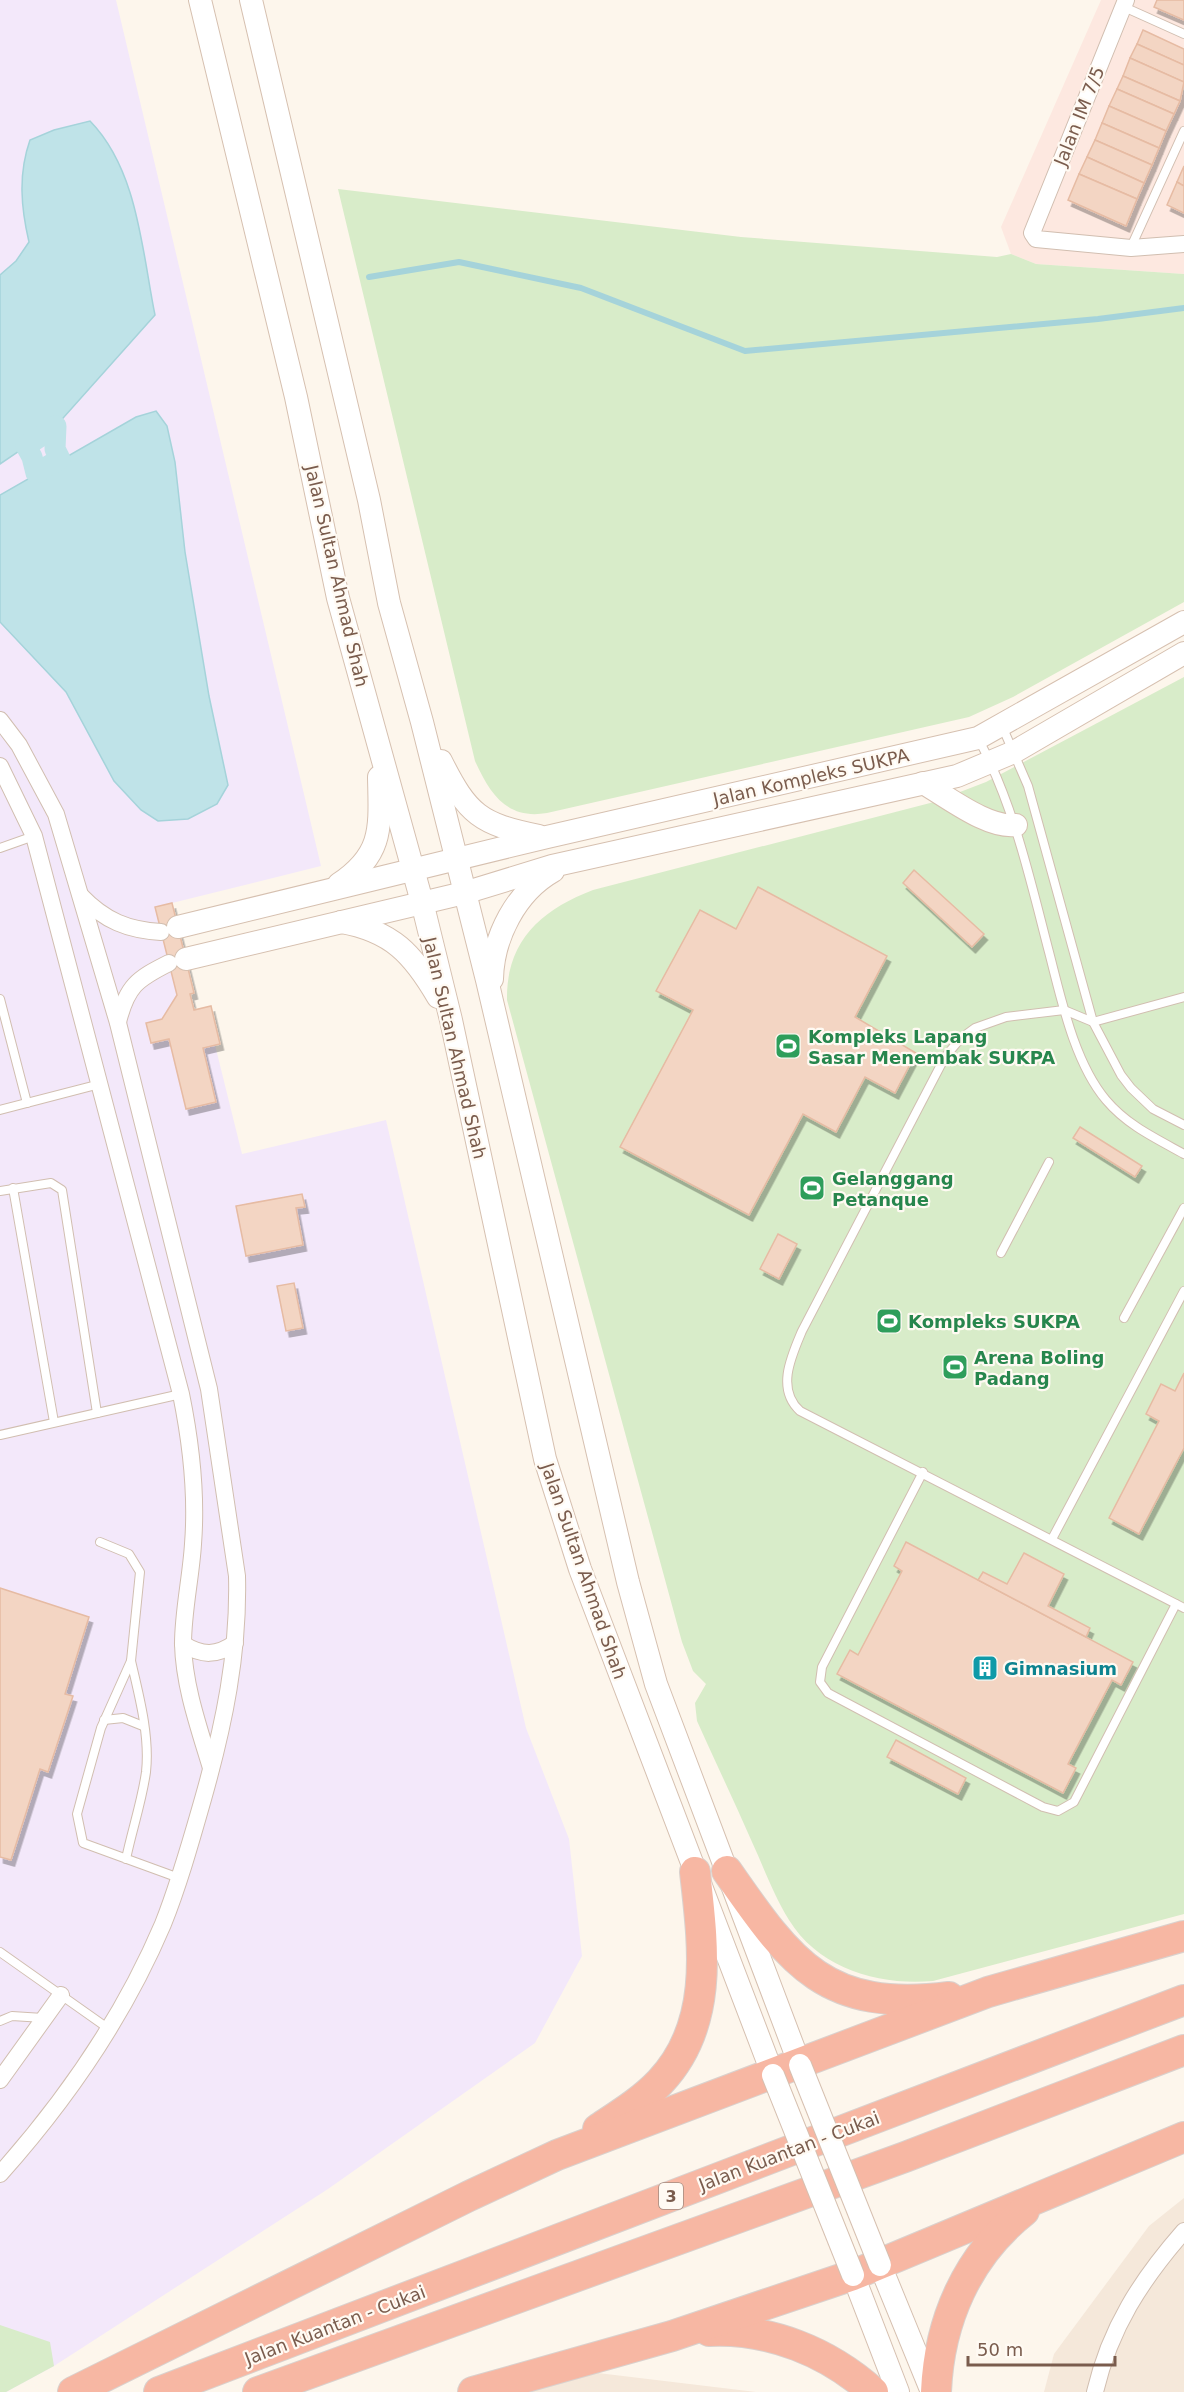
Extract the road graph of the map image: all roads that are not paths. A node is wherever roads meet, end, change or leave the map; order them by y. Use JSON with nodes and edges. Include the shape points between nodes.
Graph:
{"nodes":[{"id":1,"x":200,"y":0,"type":"edge"},
{"id":2,"x":251,"y":0,"type":"edge"},
{"id":3,"x":1125,"y":4,"type":"edge"},
{"id":4,"x":1184,"y":34,"type":"edge"},
{"id":5,"x":1184,"y":131,"type":"edge"},
{"id":6,"x":1184,"y":244,"type":"edge"},
{"id":7,"x":1131,"y":248,"type":"junction"},
{"id":8,"x":1184,"y":621,"type":"edge"},
{"id":9,"x":1184,"y":653,"type":"edge"},
{"id":10,"x":0,"y":720,"type":"edge"},
{"id":11,"x":422,"y":722,"type":"junction"},
{"id":12,"x":1002,"y":726,"type":"junction"},
{"id":13,"x":978,"y":738,"type":"junction"},
{"id":14,"x":377,"y":741,"type":"junction"},
{"id":15,"x":1014,"y":752,"type":"junction"},
{"id":16,"x":992,"y":764,"type":"junction"},
{"id":17,"x":0,"y":766,"type":"edge"},
{"id":18,"x":923,"y":783,"type":"junction"},
{"id":19,"x":1016,"y":825,"type":"junction"},
{"id":20,"x":34,"y":836,"type":"junction"},
{"id":21,"x":547,"y":837,"type":"junction"},
{"id":22,"x":0,"y":848,"type":"edge"},
{"id":23,"x":585,"y":858,"type":"junction"},
{"id":24,"x":455,"y":859,"type":"junction"},
{"id":25,"x":413,"y":869,"type":"junction"},
{"id":26,"x":333,"y":888,"type":"junction"},
{"id":27,"x":464,"y":893,"type":"junction"},
{"id":28,"x":81,"y":896,"type":"junction"},
{"id":29,"x":422,"y":903,"type":"junction"},
{"id":30,"x":338,"y":922,"type":"junction"},
{"id":31,"x":170,"y":929,"type":"joint"},
{"id":32,"x":178,"y":961,"type":"joint"},
{"id":33,"x":1184,"y":997,"type":"edge"},
{"id":34,"x":0,"y":999,"type":"edge"},
{"id":35,"x":1064,"y":1010,"type":"junction"},
{"id":36,"x":496,"y":1017,"type":"junction"},
{"id":37,"x":451,"y":1020,"type":"junction"},
{"id":38,"x":1093,"y":1022,"type":"junction"},
{"id":39,"x":118,"y":1023,"type":"junction"},
{"id":40,"x":100,"y":1084,"type":"junction"},
{"id":41,"x":27,"y":1103,"type":"junction"},
{"id":42,"x":0,"y":1110,"type":"edge"},
{"id":43,"x":1184,"y":1125,"type":"edge"},
{"id":44,"x":1184,"y":1154,"type":"edge"},
{"id":45,"x":1049,"y":1162,"type":"dead end"},
{"id":46,"x":13,"y":1188,"type":"junction"},
{"id":47,"x":0,"y":1191,"type":"edge"},
{"id":48,"x":1184,"y":1208,"type":"edge"},
{"id":49,"x":1001,"y":1253,"type":"dead end"},
{"id":50,"x":1184,"y":1291,"type":"edge"},
{"id":51,"x":1124,"y":1318,"type":"dead end"},
{"id":52,"x":181,"y":1394,"type":"junction"},
{"id":53,"x":97,"y":1413,"type":"junction"},
{"id":54,"x":54,"y":1422,"type":"junction"},
{"id":55,"x":0,"y":1435,"type":"edge"},
{"id":56,"x":923,"y":1472,"type":"junction"},
{"id":57,"x":1052,"y":1539,"type":"junction"},
{"id":58,"x":100,"y":1542,"type":"dead end"},
{"id":59,"x":1180,"y":1606,"type":"edge"},
{"id":60,"x":183,"y":1644,"type":"junction"},
{"id":61,"x":235,"y":1644,"type":"junction"},
{"id":62,"x":131,"y":1661,"type":"junction"},
{"id":63,"x":104,"y":1720,"type":"junction"},
{"id":64,"x":143,"y":1726,"type":"junction"},
{"id":65,"x":212,"y":1769,"type":"junction"},
{"id":66,"x":126,"y":1859,"type":"junction"},
{"id":67,"x":727,"y":1871,"type":"junction"},
{"id":68,"x":695,"y":1872,"type":"junction"},
{"id":69,"x":179,"y":1878,"type":"junction"},
{"id":70,"x":1184,"y":1936,"type":"edge"},
{"id":71,"x":0,"y":1952,"type":"edge"},
{"id":72,"x":988,"y":1992,"type":"junction"},
{"id":73,"x":60,"y":1995,"type":"junction"},
{"id":74,"x":1184,"y":2001,"type":"edge"},
{"id":75,"x":43,"y":2018,"type":"junction"},
{"id":76,"x":0,"y":2021,"type":"edge"},
{"id":77,"x":109,"y":2029,"type":"junction"},
{"id":78,"x":1184,"y":2050,"type":"edge"},
{"id":79,"x":787,"y":2070,"type":"junction"},
{"id":80,"x":0,"y":2080,"type":"edge"},
{"id":81,"x":1184,"y":2137,"type":"edge"},
{"id":82,"x":557,"y":2155,"type":"junction"},
{"id":83,"x":0,"y":2174,"type":"edge"},
{"id":84,"x":1051,"y":2193,"type":"junction"},
{"id":85,"x":1181,"y":2238,"type":"edge"},
{"id":86,"x":880,"y":2265,"type":"junction"},
{"id":87,"x":852,"y":2275,"type":"junction"},
{"id":88,"x":672,"y":2336,"type":"junction"},
{"id":89,"x":73,"y":2392,"type":"edge"},
{"id":90,"x":159,"y":2392,"type":"edge"},
{"id":91,"x":258,"y":2392,"type":"edge"},
{"id":92,"x":472,"y":2392,"type":"edge"},
{"id":93,"x":873,"y":2392,"type":"edge"},
{"id":94,"x":898,"y":2392,"type":"edge"},
{"id":95,"x":934,"y":2392,"type":"edge"},
{"id":96,"x":1095,"y":2392,"type":"edge"}],
"edges":[{"from":1,"to":14,"type":"main road","name":"Jalan Sultan Ahmad Shah","via":[[296,397],[338,598]]},
{"from":2,"to":11,"type":"main road","name":"Jalan Sultan Ahmad Shah","via":[[361,465],[389,603]]},
{"from":3,"to":4,"type":"lane"},
{"from":3,"to":7,"type":"street","name":"Jalan IM 7/5","via":[[1032,233],[1036,239]]},
{"from":5,"to":7,"type":"lane"},
{"from":6,"to":7,"type":"street"},
{"from":8,"to":12,"type":"main road","name":"Jalan Kompleks SUKPA"},
{"from":9,"to":15,"type":"main road","name":"Jalan Kompleks SUKPA"},
{"from":10,"to":28,"type":"street","via":[[19,745],[56,814]]},
{"from":11,"to":21,"type":"main road","via":[[456,790],[471,809],[493,825]]},
{"from":11,"to":24,"type":"main road","name":"Jalan Sultan Ahmad Shah"},
{"from":12,"to":13,"type":"main road","name":"Jalan Kompleks SUKPA"},
{"from":12,"to":15,"type":"lane"},
{"from":13,"to":16,"type":"lane"},
{"from":13,"to":21,"type":"main road","name":"Jalan Kompleks SUKPA"},
{"from":14,"to":25,"type":"main road","name":"Jalan Sultan Ahmad Shah"},
{"from":14,"to":26,"type":"main road","via":[[379,836],[357,872]]},
{"from":15,"to":16,"type":"main road","name":"Jalan Kompleks SUKPA"},
{"from":15,"to":38,"type":"lane","via":[[1028,786]]},
{"from":16,"to":18,"type":"main road","name":"Jalan Kompleks SUKPA"},
{"from":16,"to":19,"type":"lane"},
{"from":17,"to":20,"type":"street"},
{"from":18,"to":19,"type":"main road","via":[[992,823]]},
{"from":18,"to":23,"type":"main road","name":"Jalan Kompleks SUKPA"},
{"from":19,"to":35,"type":"lane"},
{"from":20,"to":22,"type":"lane"},
{"from":20,"to":40,"type":"street"},
{"from":21,"to":24,"type":"main road","name":"Jalan Kompleks SUKPA"},
{"from":23,"to":27,"type":"main road","name":"Jalan Kompleks SUKPA"},
{"from":23,"to":36,"type":"main road","via":[[543,877],[507,920],[493,967]]},
{"from":24,"to":25,"type":"main road","name":"Jalan Kompleks SUKPA"},
{"from":24,"to":27,"type":"main road","name":"Jalan Sultan Ahmad Shah"},
{"from":25,"to":26,"type":"main road","name":"Jalan Kompleks SUKPA"},
{"from":25,"to":29,"type":"main road","name":"Jalan Sultan Ahmad Shah"},
{"from":26,"to":31,"type":"main road","name":"Jalan Kompleks SUKPA"},
{"from":27,"to":29,"type":"main road","name":"Jalan Kompleks SUKPA"},
{"from":27,"to":36,"type":"main road","name":"Jalan Sultan Ahmad Shah"},
{"from":28,"to":31,"type":"street","via":[[114,923],[141,931]]},
{"from":28,"to":39,"type":"street"},
{"from":29,"to":30,"type":"main road","name":"Jalan Kompleks SUKPA"},
{"from":29,"to":37,"type":"main road","name":"Jalan Sultan Ahmad Shah"},
{"from":30,"to":32,"type":"main road","name":"Jalan Kompleks SUKPA"},
{"from":30,"to":37,"type":"main road","via":[[386,936],[402,948],[424,973]]},
{"from":32,"to":39,"type":"street","via":[[144,976],[130,988]]},
{"from":33,"to":38,"type":"lane"},
{"from":34,"to":41,"type":"lane"},
{"from":35,"to":38,"type":"lane"},
{"from":35,"to":44,"type":"lane","via":[[1090,1073],[1105,1098],[1125,1120]]},
{"from":35,"to":56,"type":"lane","via":[[990,1021],[951,1048],[794,1350],[786,1389],[790,1402],[800,1411]]},
{"from":36,"to":67,"type":"main road","name":"Jalan Sultan Ahmad Shah","via":[[628,1582],[656,1684]]},
{"from":37,"to":68,"type":"main road","name":"Jalan Sultan Ahmad Shah","via":[[545,1459],[580,1569]]},
{"from":38,"to":43,"type":"lane","via":[[1131,1088],[1153,1109]]},
{"from":39,"to":61,"type":"street","via":[[209,1389],[237,1576]]},
{"from":40,"to":41,"type":"lane"},
{"from":40,"to":52,"type":"street"},
{"from":41,"to":42,"type":"lane"},
{"from":45,"to":49,"type":"lane"},
{"from":46,"to":47,"type":"lane"},
{"from":46,"to":53,"type":"lane","via":[[51,1183],[62,1190]]},
{"from":46,"to":54,"type":"lane"},
{"from":48,"to":51,"type":"lane"},
{"from":50,"to":57,"type":"lane"},
{"from":52,"to":53,"type":"lane"},
{"from":52,"to":60,"type":"street","via":[[192,1457],[194,1506]]},
{"from":53,"to":54,"type":"lane"},
{"from":54,"to":55,"type":"lane"},
{"from":56,"to":57,"type":"lane"},
{"from":56,"to":59,"type":"lane","via":[[822,1668],[819,1682],[828,1693],[1043,1807],[1058,1811],[1074,1802]]},
{"from":57,"to":59,"type":"lane"},
{"from":58,"to":62,"type":"lane","via":[[129,1554],[140,1572]]},
{"from":60,"to":61,"type":"street","via":[[209,1654]]},
{"from":60,"to":65,"type":"street","via":[[190,1694]]},
{"from":61,"to":65,"type":"street"},
{"from":62,"to":63,"type":"lane"},
{"from":62,"to":64,"type":"lane"},
{"from":63,"to":64,"type":"lane","via":[[123,1718]]},
{"from":63,"to":66,"type":"lane","via":[[77,1814],[83,1843]]},
{"from":64,"to":66,"type":"lane","via":[[146,1771]]},
{"from":65,"to":69,"type":"street"},
{"from":66,"to":69,"type":"lane"},
{"from":67,"to":72,"type":"highway","via":[[790,1954],[819,1978],[849,1993],[886,2000]]},
{"from":67,"to":79,"type":"main road","name":"Jalan Sultan Ahmad Shah"},
{"from":68,"to":79,"type":"main road","name":"Jalan Sultan Ahmad Shah"},
{"from":68,"to":82,"type":"highway","via":[[703,1940],[703,1981],[694,2026],[660,2082],[624,2112]]},
{"from":69,"to":77,"type":"street","via":[[163,1924]]},
{"from":70,"to":72,"type":"highway"},
{"from":71,"to":73,"type":"lane"},
{"from":72,"to":79,"type":"highway"},
{"from":73,"to":75,"type":"street"},
{"from":73,"to":77,"type":"lane"},
{"from":74,"to":90,"type":"highway","name":"Jalan Kuantan - Cukai","number":"3"},
{"from":75,"to":76,"type":"lane","via":[[12,2016]]},
{"from":75,"to":80,"type":"street"},
{"from":77,"to":83,"type":"street","via":[[35,2134]]},
{"from":78,"to":91,"type":"highway","name":"Jalan Kuantan - Cukai","via":[[905,2157]]},
{"from":79,"to":82,"type":"highway"},
{"from":79,"to":86,"type":"main road","bridge":true},
{"from":79,"to":87,"type":"main road","bridge":true},
{"from":81,"to":84,"type":"highway"},
{"from":82,"to":89,"type":"highway"},
{"from":84,"to":86,"type":"highway"},
{"from":84,"to":95,"type":"highway","via":[[1013,2221],[974,2265],[956,2296],[944,2330]]},
{"from":85,"to":96,"type":"street","via":[[1144,2279],[1120,2319]]},
{"from":86,"to":87,"type":"highway"},
{"from":86,"to":95,"type":"main road"},
{"from":87,"to":88,"type":"highway"},
{"from":87,"to":94,"type":"main road"},
{"from":88,"to":92,"type":"highway"},
{"from":88,"to":93,"type":"highway","via":[[752,2332],[790,2342],[827,2358]]}]}
